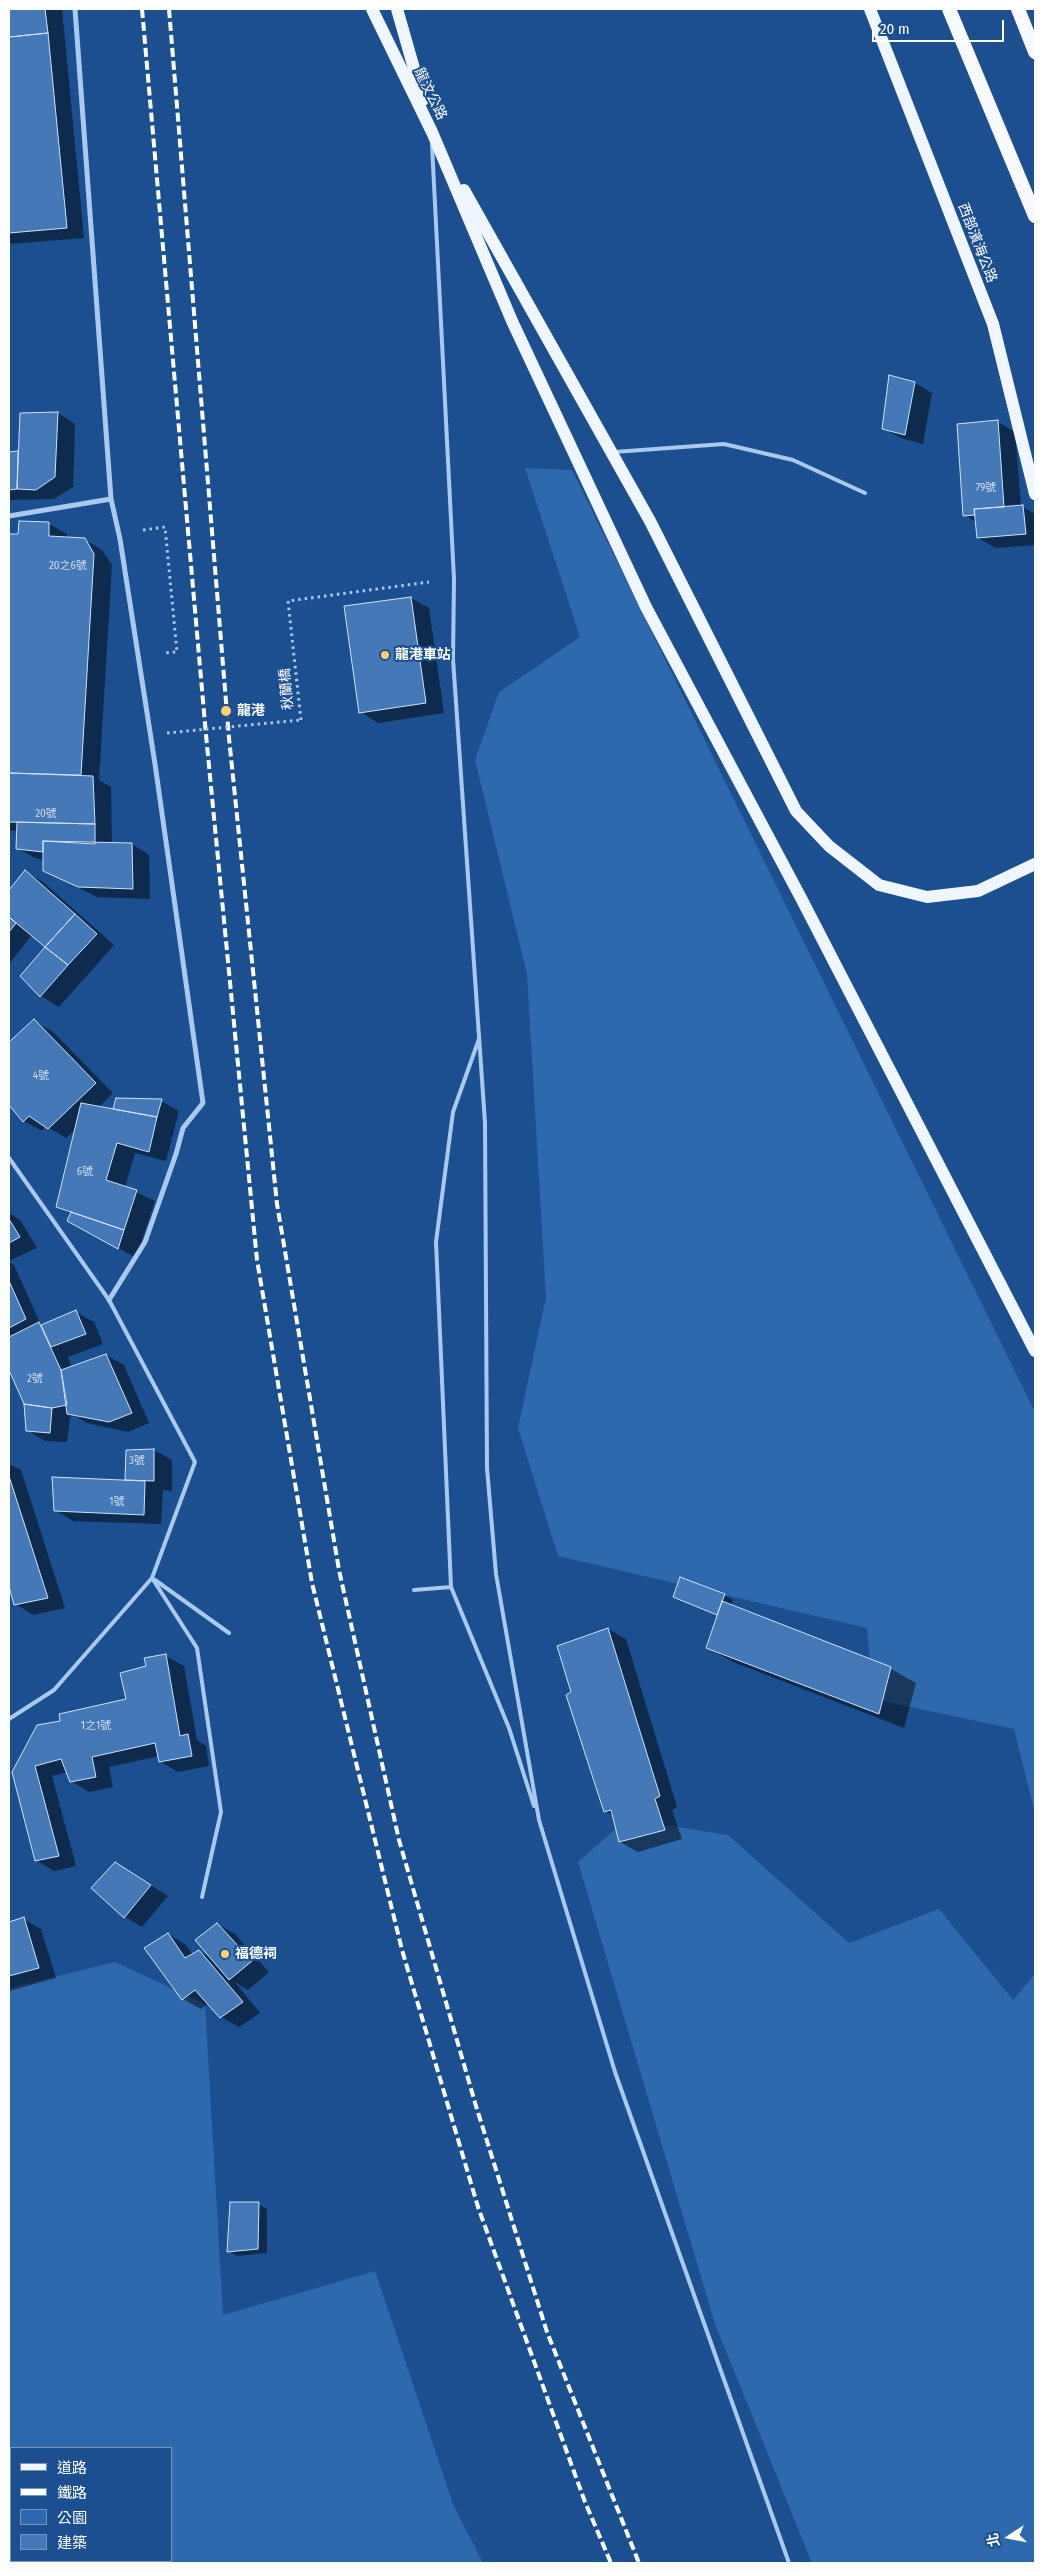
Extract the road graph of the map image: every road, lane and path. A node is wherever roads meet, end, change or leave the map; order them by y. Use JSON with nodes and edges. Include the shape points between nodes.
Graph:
{"nodes":[{"id":1,"x":75,"y":9,"type":"edge"},
{"id":2,"x":372,"y":9,"type":"edge"},
{"id":3,"x":397,"y":9,"type":"edge"},
{"id":4,"x":870,"y":9,"type":"edge"},
{"id":5,"x":949,"y":9,"type":"edge"},
{"id":6,"x":1018,"y":9,"type":"edge"},
{"id":7,"x":1035,"y":52,"type":"edge"},
{"id":8,"x":432,"y":132,"type":"junction"},
{"id":9,"x":1035,"y":216,"type":"edge"},
{"id":10,"x":611,"y":452,"type":"junction"},
{"id":11,"x":865,"y":493,"type":"dead end"},
{"id":12,"x":1035,"y":494,"type":"edge"},
{"id":13,"x":111,"y":499,"type":"junction"},
{"id":14,"x":9,"y":516,"type":"edge"},
{"id":15,"x":165,"y":527,"type":"dead end"},
{"id":16,"x":454,"y":579,"type":"junction"},
{"id":17,"x":160,"y":654,"type":"dead end"},
{"id":18,"x":166,"y":734,"type":"dead end"},
{"id":19,"x":1035,"y":864,"type":"edge"},
{"id":20,"x":479,"y":1038,"type":"junction"},
{"id":21,"x":9,"y":1158,"type":"edge"},
{"id":22,"x":109,"y":1300,"type":"junction"},
{"id":23,"x":1035,"y":1351,"type":"edge"},
{"id":24,"x":152,"y":1578,"type":"junction"},
{"id":25,"x":451,"y":1587,"type":"junction"},
{"id":26,"x":414,"y":1590,"type":"dead end"},
{"id":27,"x":229,"y":1633,"type":"dead end"},
{"id":28,"x":9,"y":1719,"type":"edge"},
{"id":29,"x":539,"y":1820,"type":"junction"},
{"id":30,"x":202,"y":1897,"type":"dead end"},
{"id":31,"x":789,"y":2563,"type":"edge"}],
"edges":[{"from":1,"to":13,"type":"street"},
{"from":2,"to":8,"type":"main road","name":"龍汶公路"},
{"from":3,"to":8,"type":"main road","name":"龍汶公路"},
{"from":4,"to":12,"type":"main road","name":"西部濱海公路","via":[[993,324]]},
{"from":5,"to":9,"type":"highway"},
{"from":6,"to":7,"type":"highway"},
{"from":8,"to":10,"type":"main road"},
{"from":8,"to":16,"type":"lane"},
{"from":8,"to":23,"type":"main road","via":[[512,321],[646,608]]},
{"from":10,"to":11,"type":"lane","via":[[724,444],[793,460]]},
{"from":10,"to":19,"type":"main road","via":[[650,521],[796,811],[829,846],[879,885],[926,897],[978,891]]},
{"from":13,"to":14,"type":"street"},
{"from":13,"to":22,"type":"street","via":[[155,764],[203,1104],[183,1128],[145,1242]]},
{"from":15,"to":17,"type":"path","via":[[177,652]]},
{"from":16,"to":18,"type":"path","name":"秋蘭橋","bridge":true,"via":[[288,601],[301,720]]},
{"from":16,"to":20,"type":"lane","via":[[454,659]]},
{"from":20,"to":25,"type":"lane","via":[[453,1112],[436,1242]]},
{"from":20,"to":29,"type":"lane","via":[[486,1123],[487,1468],[496,1574]]},
{"from":21,"to":22,"type":"lane"},
{"from":22,"to":24,"type":"lane","via":[[195,1462]]},
{"from":24,"to":27,"type":"lane"},
{"from":24,"to":28,"type":"lane","via":[[54,1690]]},
{"from":24,"to":30,"type":"lane","via":[[196,1648],[221,1812]]},
{"from":25,"to":26,"type":"lane"},
{"from":25,"to":29,"type":"lane","via":[[509,1728]]},
{"from":29,"to":31,"type":"lane","via":[[615,2072]]}]}
